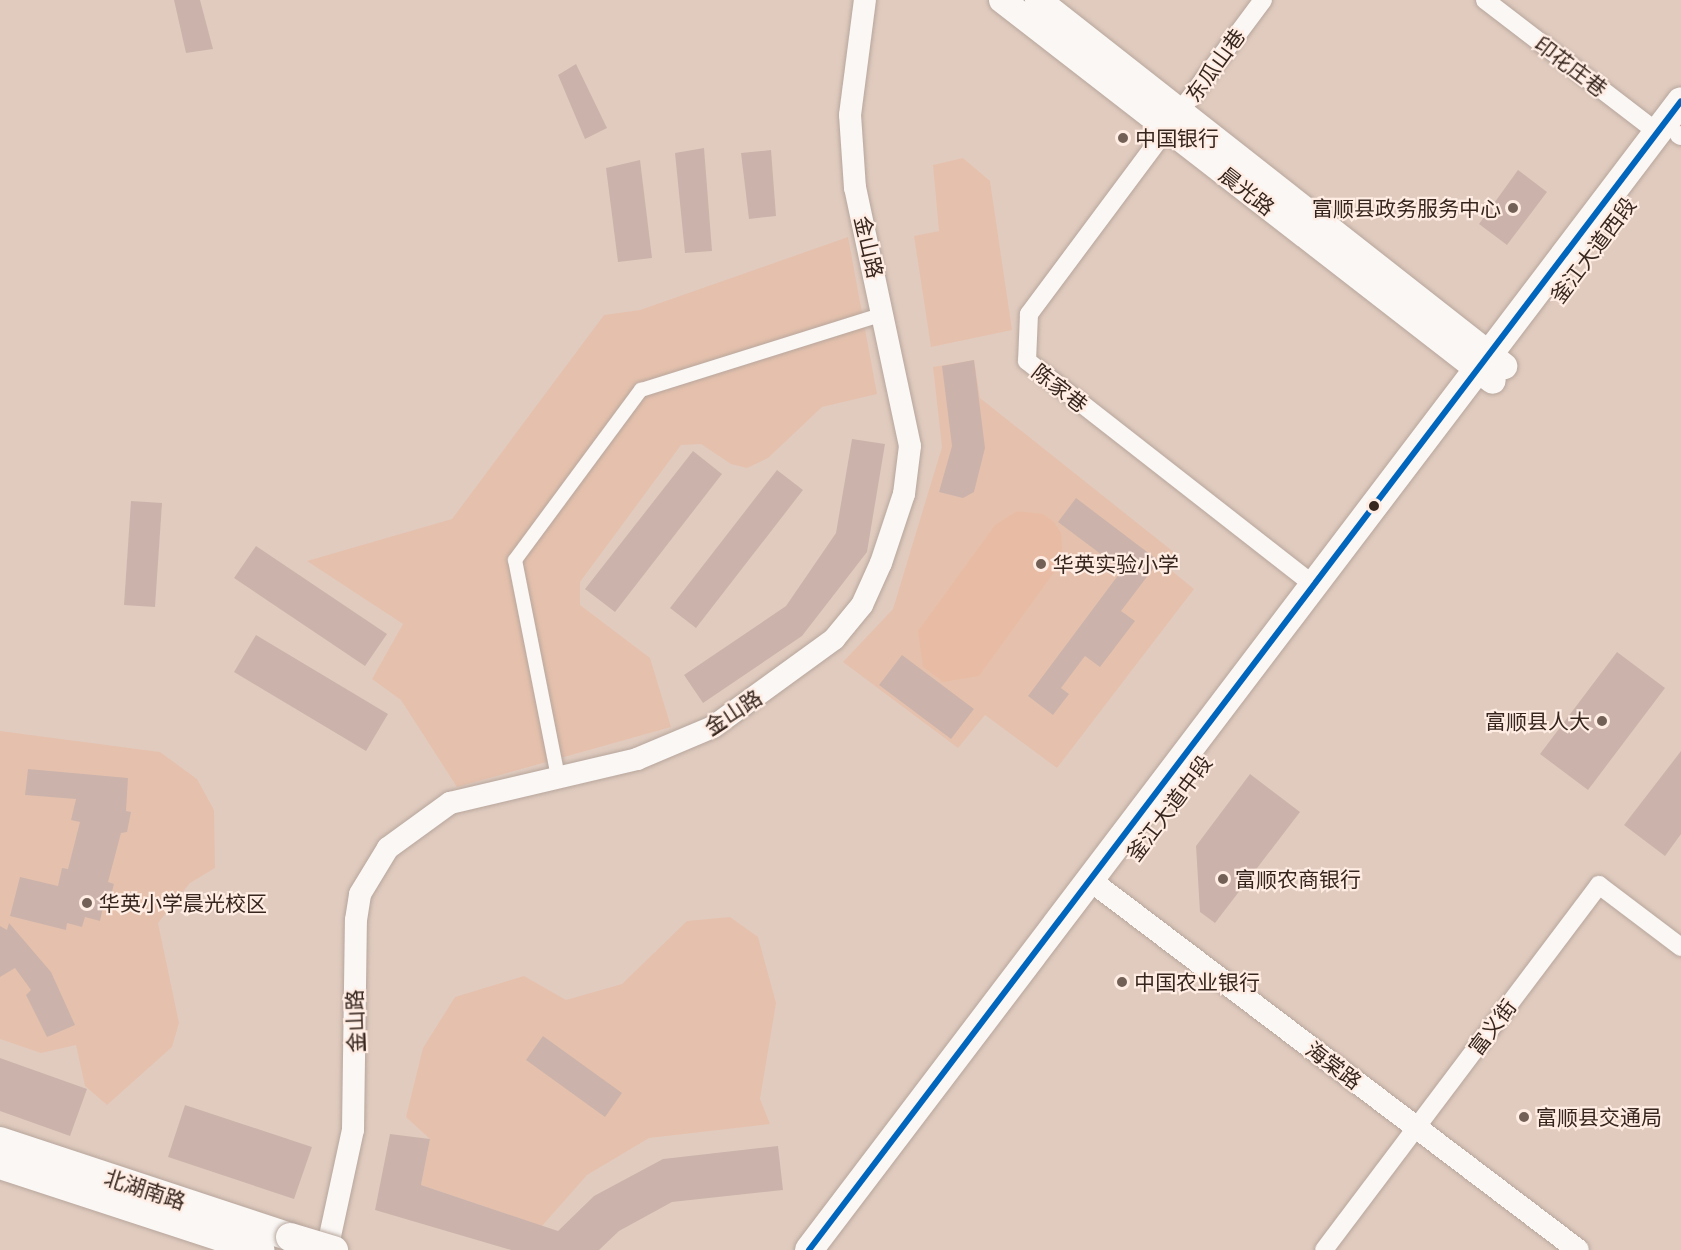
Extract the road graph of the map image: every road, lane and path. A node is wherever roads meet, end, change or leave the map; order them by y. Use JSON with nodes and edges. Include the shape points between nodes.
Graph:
{"nodes":[{"id":1,"x":865,"y":0,"type":"edge"},
{"id":2,"x":1002,"y":0,"type":"edge"},
{"id":3,"x":1038,"y":0,"type":"edge"},
{"id":4,"x":1263,"y":0,"type":"edge"},
{"id":5,"x":1485,"y":0,"type":"edge"},
{"id":6,"x":1681,"y":101,"type":"edge"},
{"id":7,"x":1175,"y":120,"type":"junction"},
{"id":8,"x":1675,"y":134,"type":"edge"},
{"id":9,"x":884,"y":314,"type":"junction"},
{"id":10,"x":1491,"y":368,"type":"junction"},
{"id":11,"x":1314,"y":585,"type":"junction"},
{"id":12,"x":558,"y":777,"type":"junction"},
{"id":13,"x":1097,"y":886,"type":"junction"},
{"id":14,"x":1681,"y":947,"type":"edge"},
{"id":15,"x":1417,"y":1128,"type":"junction"},
{"id":16,"x":0,"y":1141,"type":"edge"},
{"id":17,"x":0,"y":1165,"type":"edge"},
{"id":18,"x":260,"y":1250,"type":"edge"},
{"id":19,"x":327,"y":1250,"type":"edge"},
{"id":20,"x":334,"y":1250,"type":"edge"},
{"id":21,"x":809,"y":1250,"type":"edge"},
{"id":22,"x":833,"y":1250,"type":"edge"},
{"id":23,"x":1324,"y":1250,"type":"edge"},
{"id":24,"x":1578,"y":1250,"type":"edge"}],
"edges":[{"from":1,"to":9,"type":"street","name":"金山路","via":[[850,115],[855,188]]},
{"from":2,"to":7,"type":"main road","name":"晨光路"},
{"from":3,"to":7,"type":"main road","name":"晨光路"},
{"from":4,"to":7,"type":"street","name":"东瓜山巷"},
{"from":5,"to":8,"type":"street","name":"印花庄巷"},
{"from":6,"to":8,"type":"main road","name":"釜江大道西段"},
{"from":7,"to":10,"type":"main road","name":"晨光路"},
{"from":7,"to":11,"type":"street","name":"陈家巷","via":[[1029,314],[1027,361]]},
{"from":8,"to":10,"type":"main road","name":"釜江大道西段"},
{"from":9,"to":12,"type":"street","name":"金山路","via":[[910,446],[904,494],[862,605],[826,646],[713,727],[637,759]]},
{"from":9,"to":12,"type":"street","via":[[641,390],[515,560]]},
{"from":10,"to":11,"type":"main road","name":"釜江大道中段"},
{"from":10,"to":13,"type":"main road","name":"釜江大道中段"},
{"from":11,"to":13,"type":"main road","name":"釜江大道中段"},
{"from":12,"to":19,"type":"street","name":"金山路","via":[[450,803],[388,848],[360,894],[353,953],[353,1130]]},
{"from":13,"to":15,"type":"street","name":"海棠路"},
{"from":13,"to":21,"type":"main road","name":"釜江大道中段"},
{"from":13,"to":22,"type":"main road","name":"釜江大道中段"},
{"from":14,"to":15,"type":"street","name":"富义街","via":[[1599,885]]},
{"from":15,"to":23,"type":"street","name":"富义街"},
{"from":15,"to":24,"type":"street","name":"海棠路"},
{"from":16,"to":20,"type":"main road","name":"北湖南路","bridge":true},
{"from":17,"to":18,"type":"main road","name":"北湖南路"}]}
